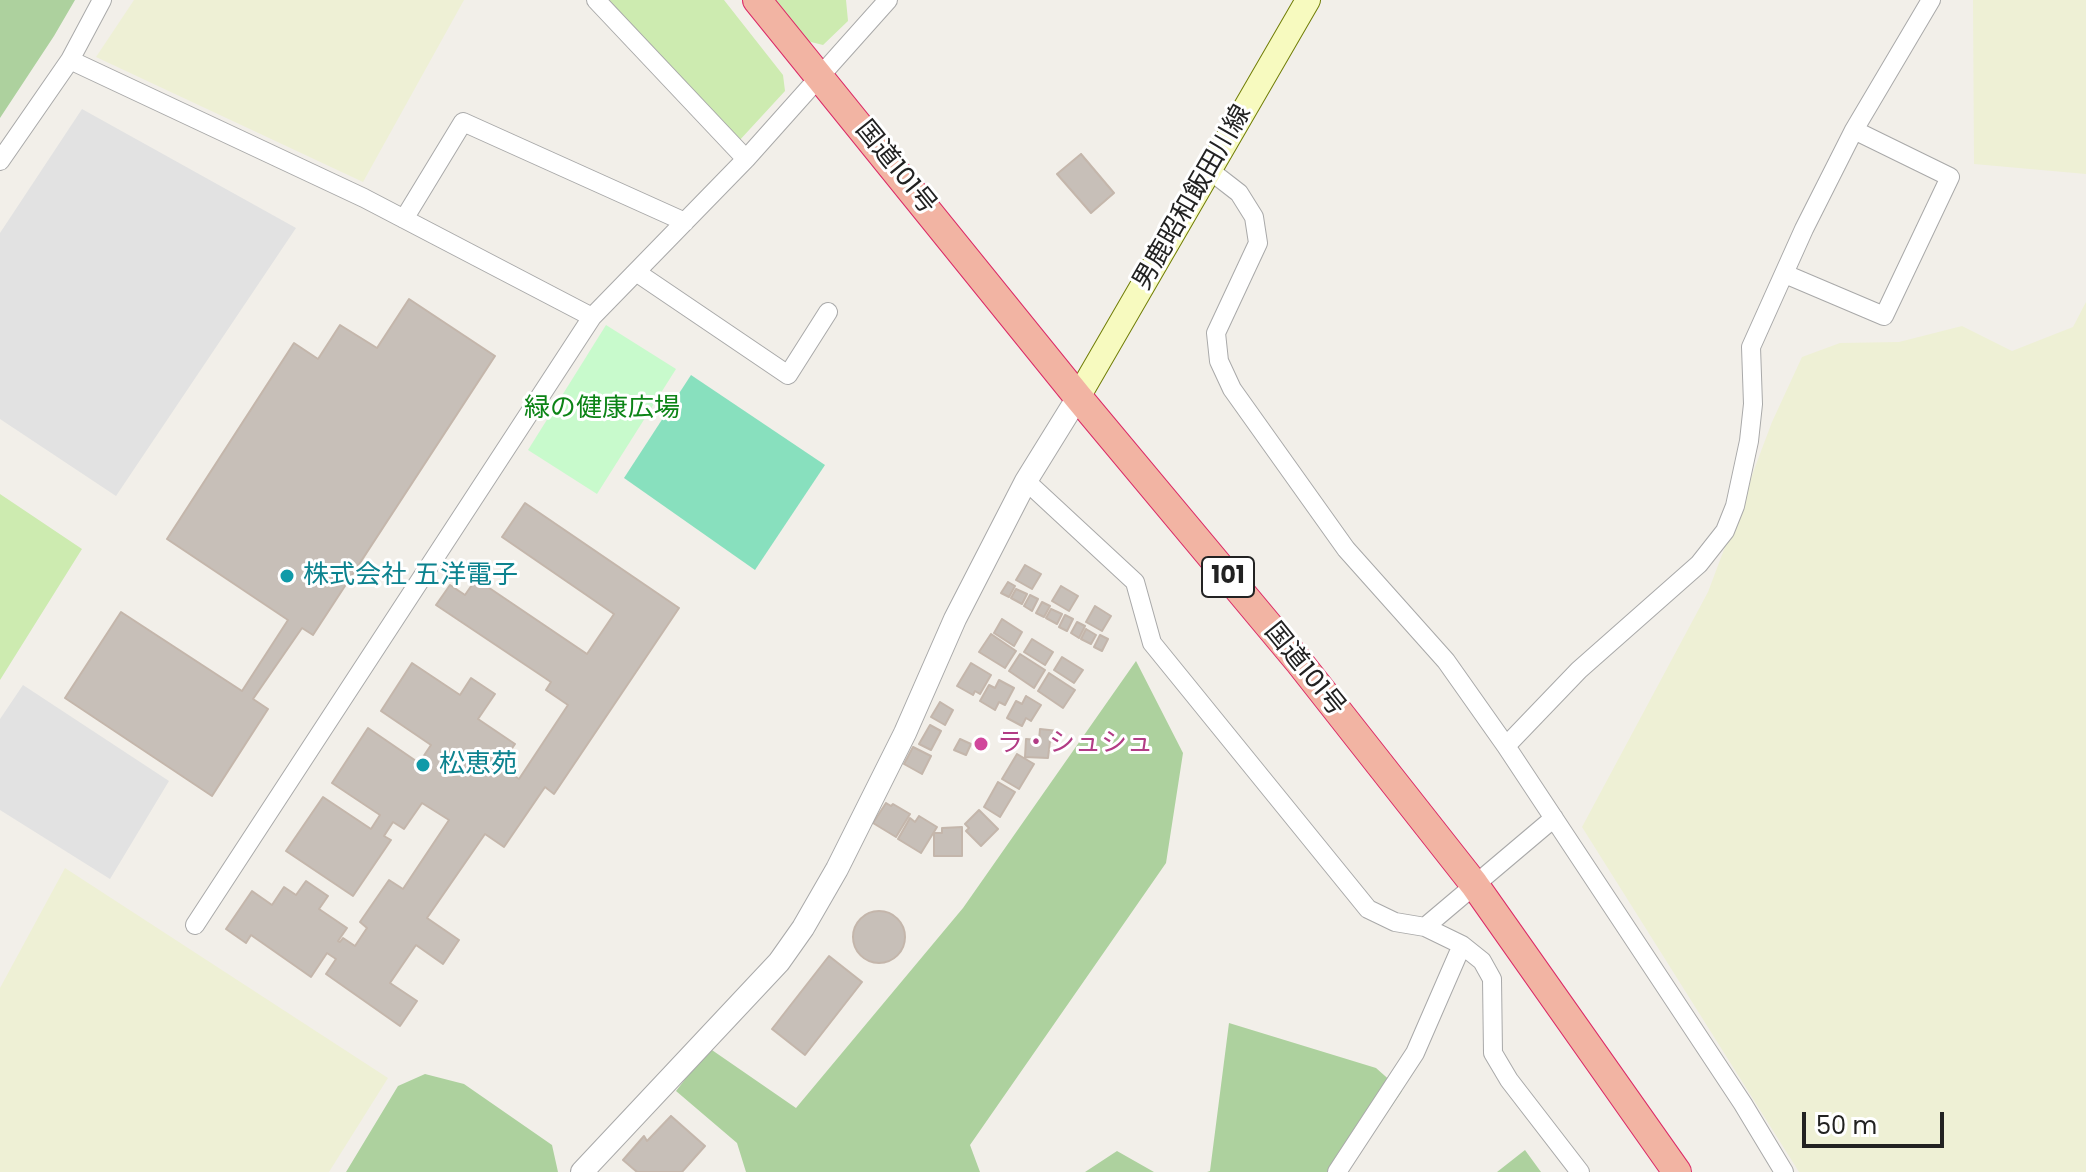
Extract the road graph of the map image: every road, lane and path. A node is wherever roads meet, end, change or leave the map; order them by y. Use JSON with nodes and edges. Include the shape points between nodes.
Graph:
{"nodes":[{"id":1,"x":102,"y":0,"type":"edge"},
{"id":2,"x":596,"y":0,"type":"edge"},
{"id":3,"x":757,"y":0,"type":"edge"},
{"id":4,"x":1308,"y":0,"type":"edge"},
{"id":5,"x":1931,"y":0,"type":"edge"},
{"id":6,"x":880,"y":3,"type":"edge"},
{"id":7,"x":70,"y":60,"type":"junction"},
{"id":8,"x":820,"y":75,"type":"junction"},
{"id":9,"x":1854,"y":130,"type":"junction"},
{"id":10,"x":746,"y":159,"type":"junction"},
{"id":11,"x":0,"y":161,"type":"edge"},
{"id":12,"x":1208,"y":169,"type":"junction"},
{"id":13,"x":404,"y":219,"type":"junction"},
{"id":14,"x":685,"y":222,"type":"junction"},
{"id":15,"x":636,"y":272,"type":"junction"},
{"id":16,"x":1785,"y":274,"type":"junction"},
{"id":17,"x":828,"y":312,"type":"dead end"},
{"id":18,"x":592,"y":317,"type":"junction"},
{"id":19,"x":1078,"y":397,"type":"junction"},
{"id":20,"x":1026,"y":481,"type":"junction"},
{"id":21,"x":1506,"y":746,"type":"junction"},
{"id":22,"x":1554,"y":818,"type":"junction"},
{"id":23,"x":1474,"y":884,"type":"junction"},
{"id":24,"x":195,"y":925,"type":"dead end"},
{"id":25,"x":1425,"y":927,"type":"junction"},
{"id":26,"x":1462,"y":945,"type":"junction"},
{"id":27,"x":582,"y":1172,"type":"edge"},
{"id":28,"x":1337,"y":1172,"type":"edge"},
{"id":29,"x":1580,"y":1172,"type":"edge"},
{"id":30,"x":1677,"y":1172,"type":"edge"},
{"id":31,"x":1784,"y":1172,"type":"edge"}],
"edges":[{"from":1,"to":7,"type":"street"},
{"from":2,"to":10,"type":"street"},
{"from":3,"to":8,"type":"highway","name":"国道101号","number":"101"},
{"from":4,"to":12,"type":"main road","name":"男鹿昭和飯田川線"},
{"from":5,"to":9,"type":"street"},
{"from":6,"to":8,"type":"street"},
{"from":7,"to":11,"type":"street"},
{"from":7,"to":13,"type":"street"},
{"from":8,"to":10,"type":"street"},
{"from":8,"to":19,"type":"highway","name":"国道101号","number":"101"},
{"from":9,"to":16,"type":"street"},
{"from":9,"to":16,"type":"street","via":[[1950,177],[1884,316]]},
{"from":10,"to":14,"type":"street"},
{"from":12,"to":19,"type":"main road","name":"男鹿昭和飯田川線"},
{"from":12,"to":21,"type":"street","via":[[1239,193],[1254,217],[1258,243],[1216,333],[1219,361],[1232,389],[1346,549],[1446,661]]},
{"from":13,"to":14,"type":"street","via":[[463,122]]},
{"from":13,"to":18,"type":"street"},
{"from":14,"to":15,"type":"street"},
{"from":15,"to":17,"type":"street","via":[[788,375]]},
{"from":15,"to":18,"type":"street"},
{"from":16,"to":21,"type":"street","via":[[1751,347],[1749,441],[1725,531],[1699,564],[1579,670]]},
{"from":18,"to":24,"type":"street"},
{"from":19,"to":20,"type":"street"},
{"from":19,"to":23,"type":"highway","name":"国道101号","number":"101","via":[[1300,663]]},
{"from":20,"to":25,"type":"street","via":[[1135,582],[1152,643],[1368,909],[1395,922]]},
{"from":20,"to":27,"type":"street","via":[[955,619],[905,733],[803,928],[779,962]]},
{"from":21,"to":22,"type":"street"},
{"from":22,"to":23,"type":"street"},
{"from":22,"to":31,"type":"street"},
{"from":23,"to":25,"type":"street"},
{"from":23,"to":30,"type":"highway","name":"国道101号","number":"101"},
{"from":25,"to":26,"type":"street"},
{"from":26,"to":28,"type":"street","via":[[1415,1053]]},
{"from":26,"to":29,"type":"street","via":[[1482,961],[1492,979],[1493,1053]]}]}
